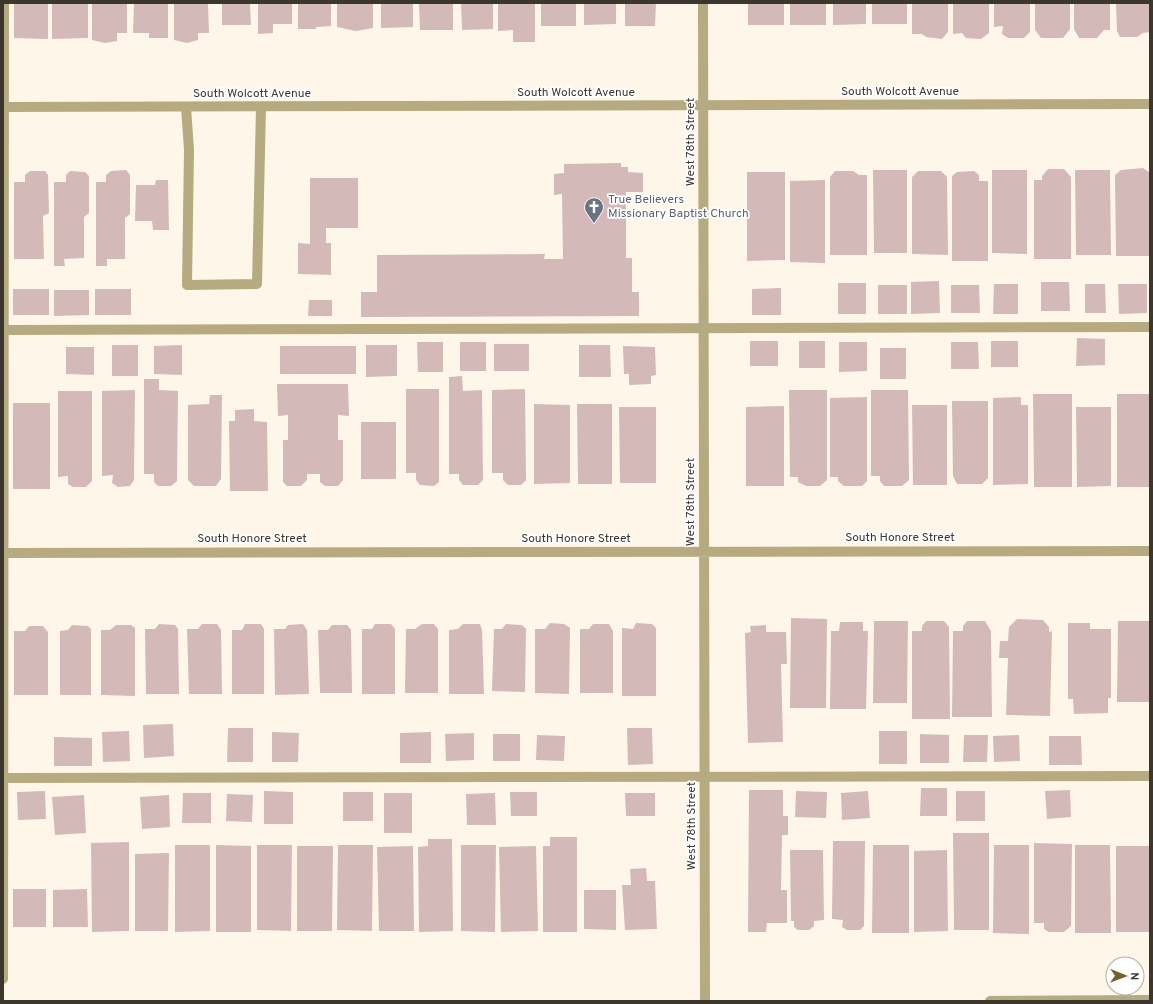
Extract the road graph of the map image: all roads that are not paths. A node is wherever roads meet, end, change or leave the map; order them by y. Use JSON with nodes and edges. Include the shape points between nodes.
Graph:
{"nodes":[{"id":1,"x":4,"y":3,"type":"edge"},
{"id":2,"x":704,"y":3,"type":"edge"},
{"id":3,"x":1150,"y":104,"type":"edge"},
{"id":4,"x":704,"y":106,"type":"junction"},
{"id":5,"x":3,"y":107,"type":"edge"},
{"id":6,"x":186,"y":107,"type":"junction"},
{"id":7,"x":261,"y":107,"type":"junction"},
{"id":8,"x":1150,"y":327,"type":"edge"},
{"id":9,"x":704,"y":328,"type":"junction"},
{"id":10,"x":3,"y":330,"type":"edge"},
{"id":11,"x":1150,"y":551,"type":"edge"},
{"id":12,"x":704,"y":552,"type":"junction"},
{"id":13,"x":3,"y":553,"type":"edge"},
{"id":14,"x":1150,"y":776,"type":"edge"},
{"id":15,"x":705,"y":777,"type":"junction"},
{"id":16,"x":3,"y":778,"type":"edge"},
{"id":17,"x":3,"y":979,"type":"edge"},
{"id":18,"x":1150,"y":1000,"type":"edge"},
{"id":19,"x":705,"y":1001,"type":"edge"},
{"id":20,"x":990,"y":1001,"type":"edge"}],
"edges":[{"from":1,"to":5,"type":"street"},
{"from":2,"to":4,"type":"street","name":"West 78th Street"},
{"from":3,"to":4,"type":"street","name":"South Wolcott Avenue"},
{"from":4,"to":7,"type":"street","name":"South Wolcott Avenue"},
{"from":4,"to":9,"type":"street","name":"West 78th Street"},
{"from":5,"to":6,"type":"street","name":"South Wolcott Avenue"},
{"from":5,"to":10,"type":"street"},
{"from":6,"to":7,"type":"street","name":"South Wolcott Avenue"},
{"from":6,"to":7,"type":"street","via":[[189,150],[187,285],[195,285],[257,284]]},
{"from":8,"to":9,"type":"street"},
{"from":9,"to":10,"type":"street"},
{"from":9,"to":12,"type":"street","name":"West 78th Street"},
{"from":10,"to":13,"type":"street"},
{"from":11,"to":12,"type":"street","name":"South Honore Street"},
{"from":12,"to":13,"type":"street","name":"South Honore Street"},
{"from":12,"to":15,"type":"street","name":"West 78th Street"},
{"from":13,"to":16,"type":"street"},
{"from":14,"to":15,"type":"street"},
{"from":15,"to":16,"type":"street"},
{"from":15,"to":19,"type":"street","name":"West 78th Street"},
{"from":16,"to":17,"type":"street"},
{"from":18,"to":20,"type":"street"}]}
